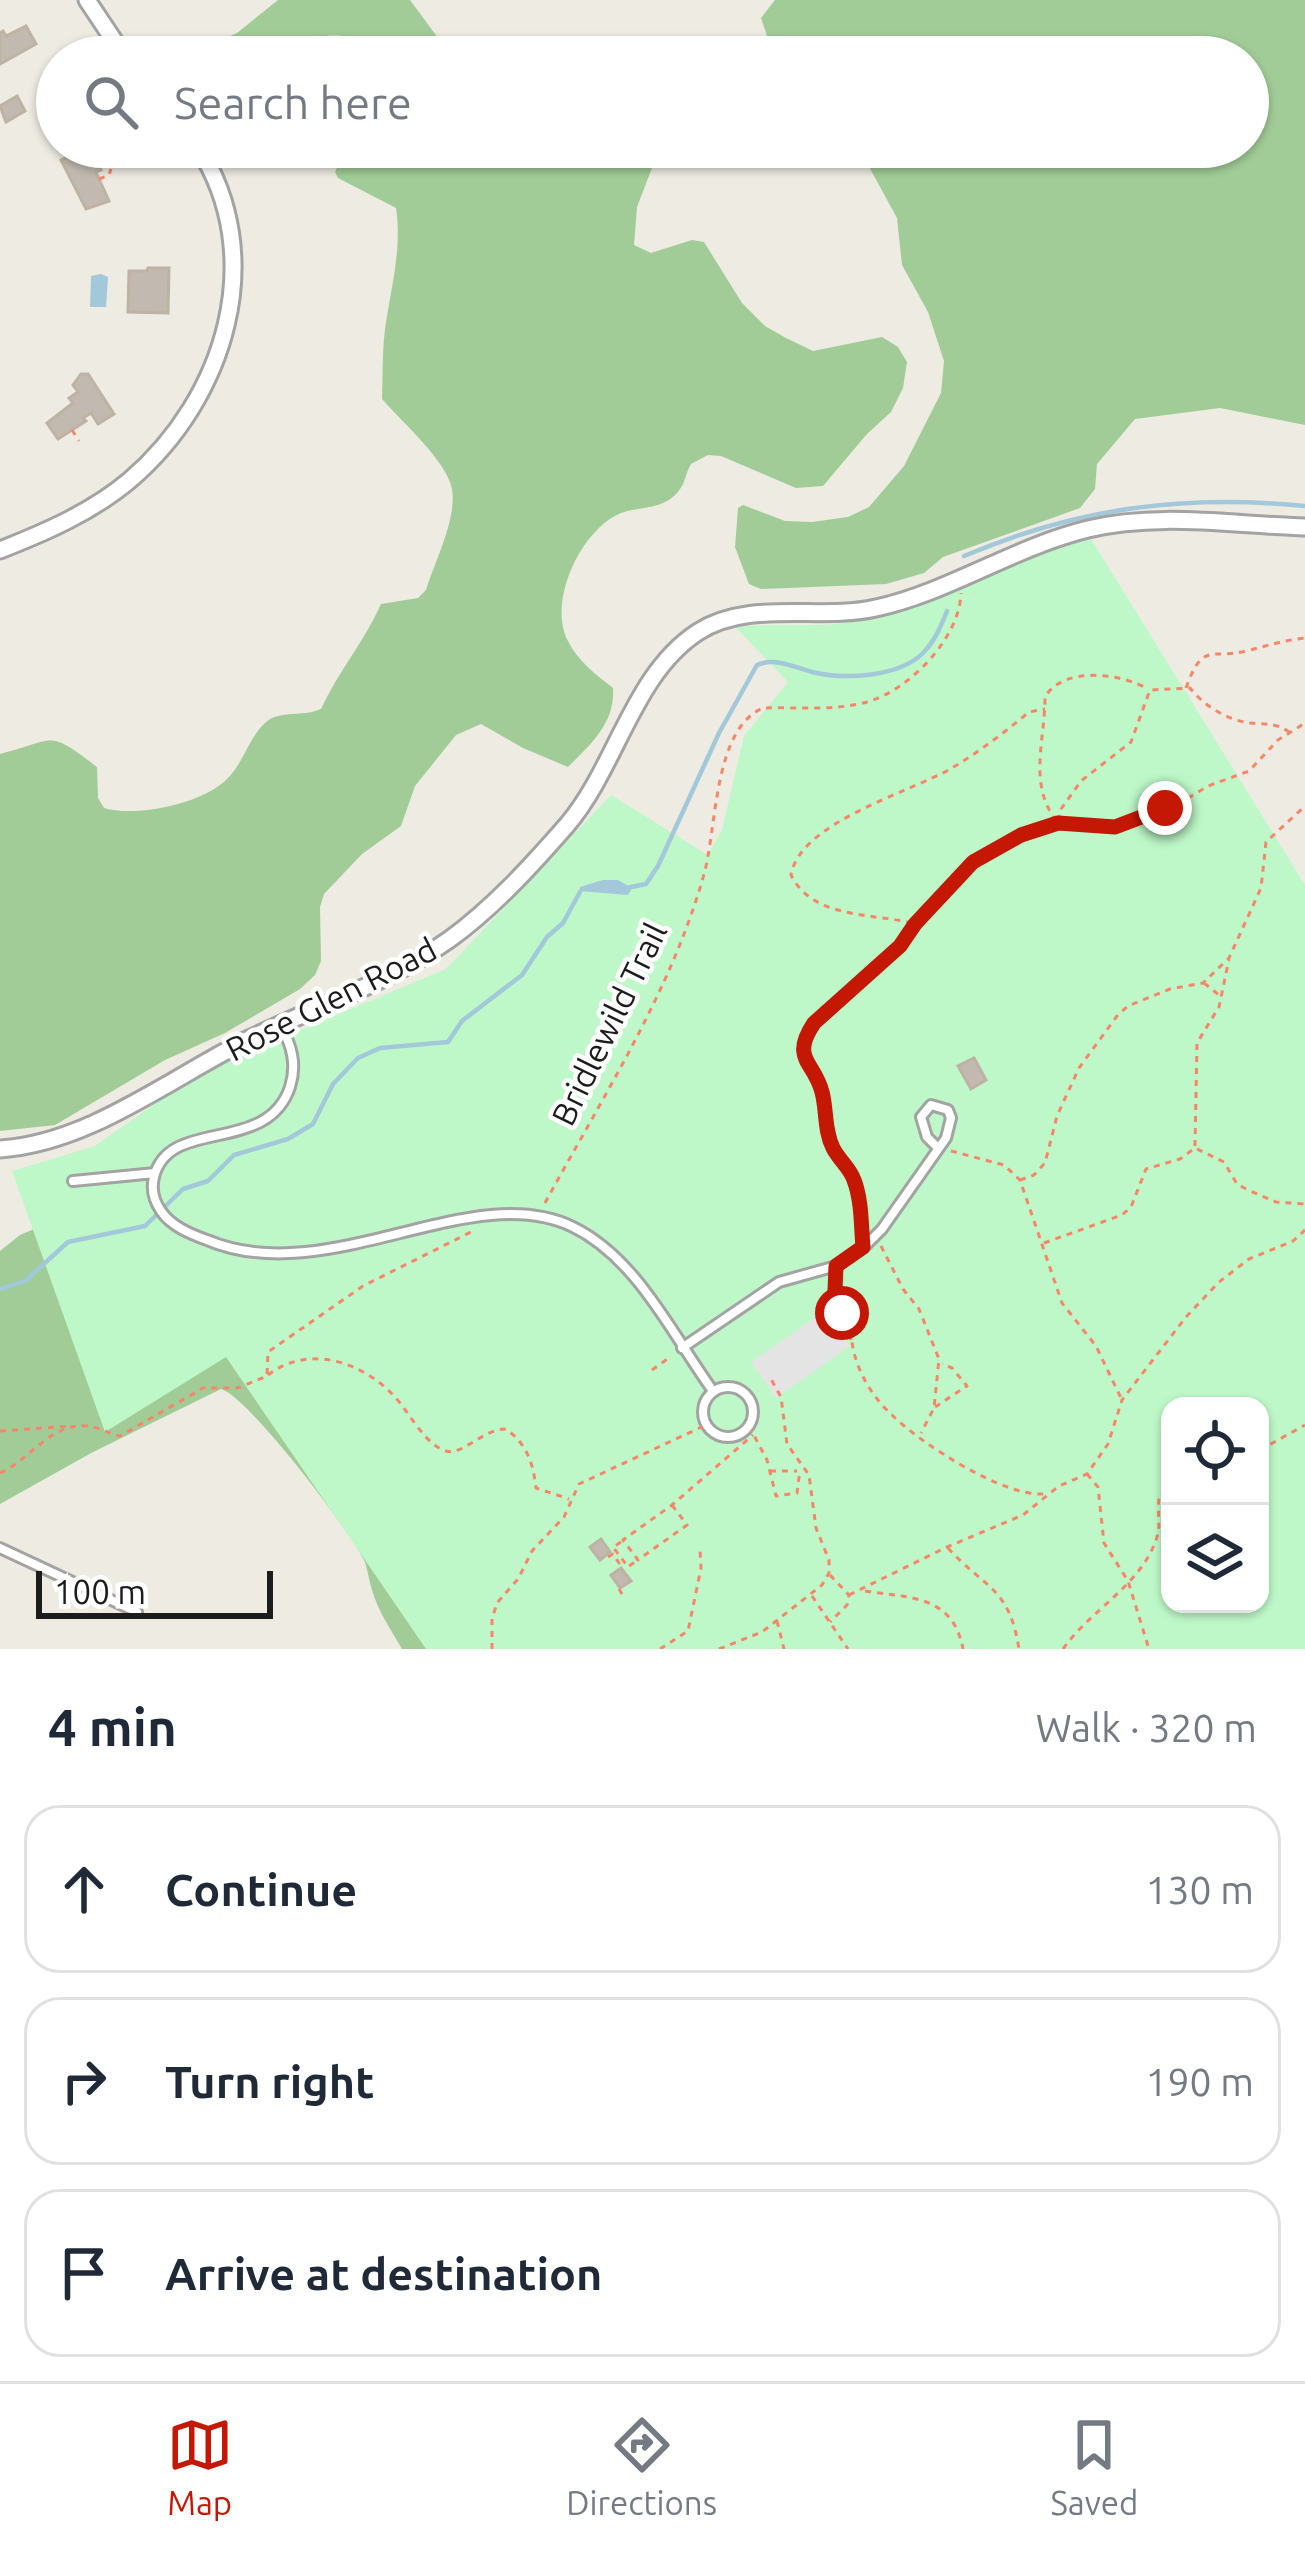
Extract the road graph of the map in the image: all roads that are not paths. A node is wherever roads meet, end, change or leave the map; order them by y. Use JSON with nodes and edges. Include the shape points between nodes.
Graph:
{"nodes":[{"id":1,"x":87,"y":0,"type":"edge"},
{"id":2,"x":111,"y":36,"type":"edge"},
{"id":3,"x":208,"y":168,"type":"edge"},
{"id":4,"x":1305,"y":527,"type":"edge"},
{"id":5,"x":0,"y":550,"type":"edge"},
{"id":6,"x":280,"y":1025,"type":"junction"},
{"id":7,"x":938,"y":1148,"type":"junction"},
{"id":8,"x":0,"y":1149,"type":"edge"},
{"id":9,"x":155,"y":1174,"type":"junction"},
{"id":10,"x":73,"y":1181,"type":"dead end"},
{"id":11,"x":682,"y":1348,"type":"junction"},
{"id":12,"x":713,"y":1391,"type":"junction"},
{"id":13,"x":0,"y":1548,"type":"edge"},
{"id":14,"x":137,"y":1612,"type":"dead end"}],
"edges":[{"from":1,"to":2,"type":"street"},
{"from":3,"to":5,"type":"street","via":[[234,257],[227,326],[206,384],[130,480]]},
{"from":4,"to":6,"type":"street","name":"Rose Glen Road","via":[[1116,523],[873,609],[735,618],[698,632],[654,675],[582,806],[487,908],[400,970]]},
{"from":6,"to":8,"type":"street","name":"Rose Glen Road","via":[[73,1131]]},
{"from":6,"to":9,"type":"lane","via":[[293,1067],[281,1106],[252,1128],[176,1148]]},
{"from":7,"to":7,"type":"lane","via":[[922,1127],[931,1105],[951,1118]]},
{"from":7,"to":11,"type":"lane","via":[[863,1247],[836,1266],[778,1282]]},
{"from":9,"to":10,"type":"lane"},
{"from":9,"to":11,"type":"lane","via":[[166,1218],[227,1248],[282,1255],[484,1218],[539,1216],[573,1226],[620,1260]]},
{"from":11,"to":12,"type":"lane"},
{"from":12,"to":12,"type":"lane","via":[[746,1394],[751,1430],[712,1432],[704,1403]]},
{"from":13,"to":14,"type":"lane"}]}
